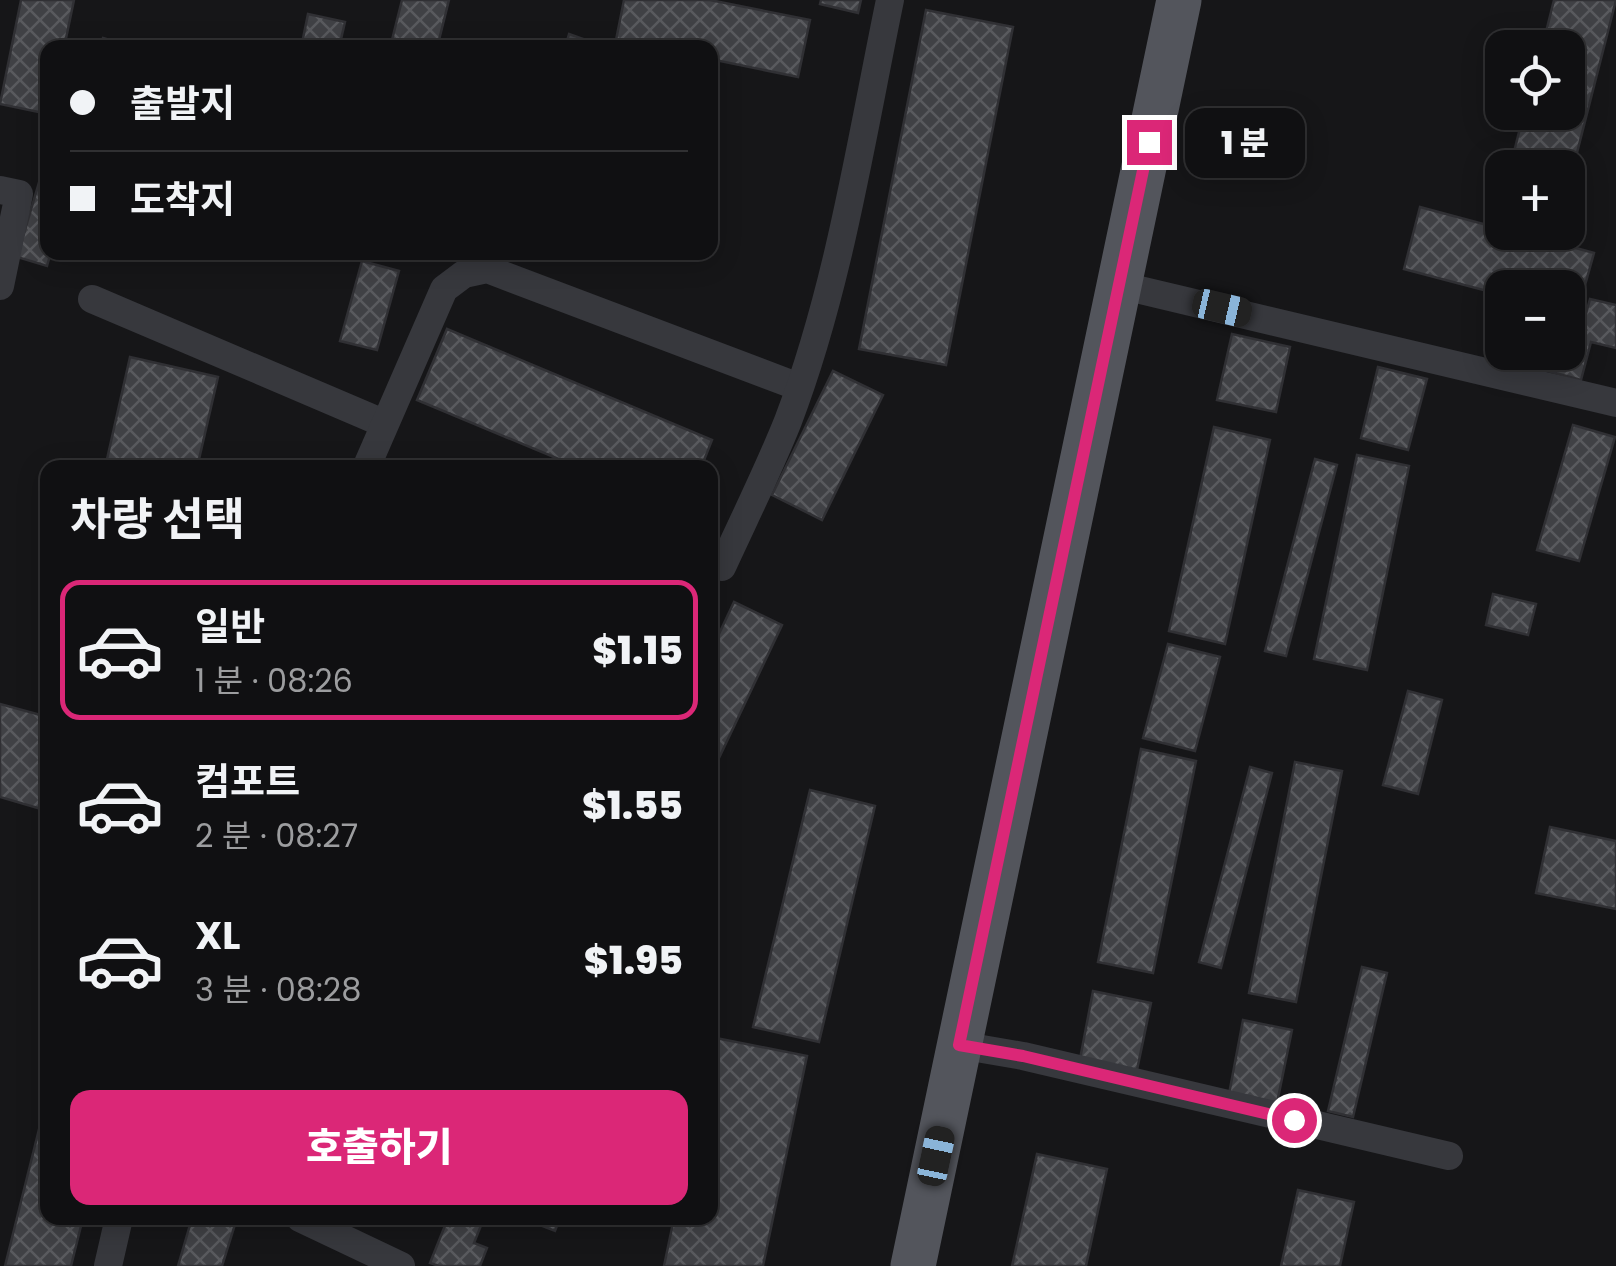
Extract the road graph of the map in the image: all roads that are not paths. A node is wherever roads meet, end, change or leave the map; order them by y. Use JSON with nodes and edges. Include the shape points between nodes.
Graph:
{"nodes":[{"id":1,"x":890,"y":0,"type":"edge"},
{"id":2,"x":1179,"y":0,"type":"edge"},
{"id":3,"x":0,"y":190,"type":"edge"},
{"id":4,"x":1119,"y":285,"type":"junction"},
{"id":5,"x":0,"y":286,"type":"edge"},
{"id":6,"x":92,"y":299,"type":"dead end"},
{"id":7,"x":799,"y":387,"type":"junction"},
{"id":8,"x":1616,"y":403,"type":"edge"},
{"id":9,"x":383,"y":423,"type":"junction"},
{"id":10,"x":369,"y":460,"type":"edge"},
{"id":11,"x":722,"y":568,"type":"dead end"},
{"id":12,"x":959,"y":1045,"type":"junction"},
{"id":13,"x":1449,"y":1156,"type":"dead end"},
{"id":14,"x":117,"y":1225,"type":"edge"},
{"id":15,"x":312,"y":1225,"type":"edge"},
{"id":16,"x":367,"y":1258,"type":"edge"},
{"id":17,"x":108,"y":1266,"type":"edge"},
{"id":18,"x":400,"y":1266,"type":"edge"},
{"id":19,"x":912,"y":1266,"type":"edge"}],
"edges":[{"from":1,"to":7,"type":"street","via":[[837,250]]},
{"from":2,"to":4,"type":"main road"},
{"from":3,"to":5,"type":"street","via":[[19,194]]},
{"from":4,"to":8,"type":"street"},
{"from":4,"to":12,"type":"main road"},
{"from":6,"to":9,"type":"street"},
{"from":7,"to":9,"type":"street","via":[[487,269],[464,274],[444,289]]},
{"from":7,"to":11,"type":"street"},
{"from":9,"to":10,"type":"street"},
{"from":12,"to":13,"type":"street"},
{"from":12,"to":19,"type":"main road"},
{"from":14,"to":17,"type":"street"},
{"from":15,"to":16,"type":"street"},
{"from":16,"to":18,"type":"street"}]}
